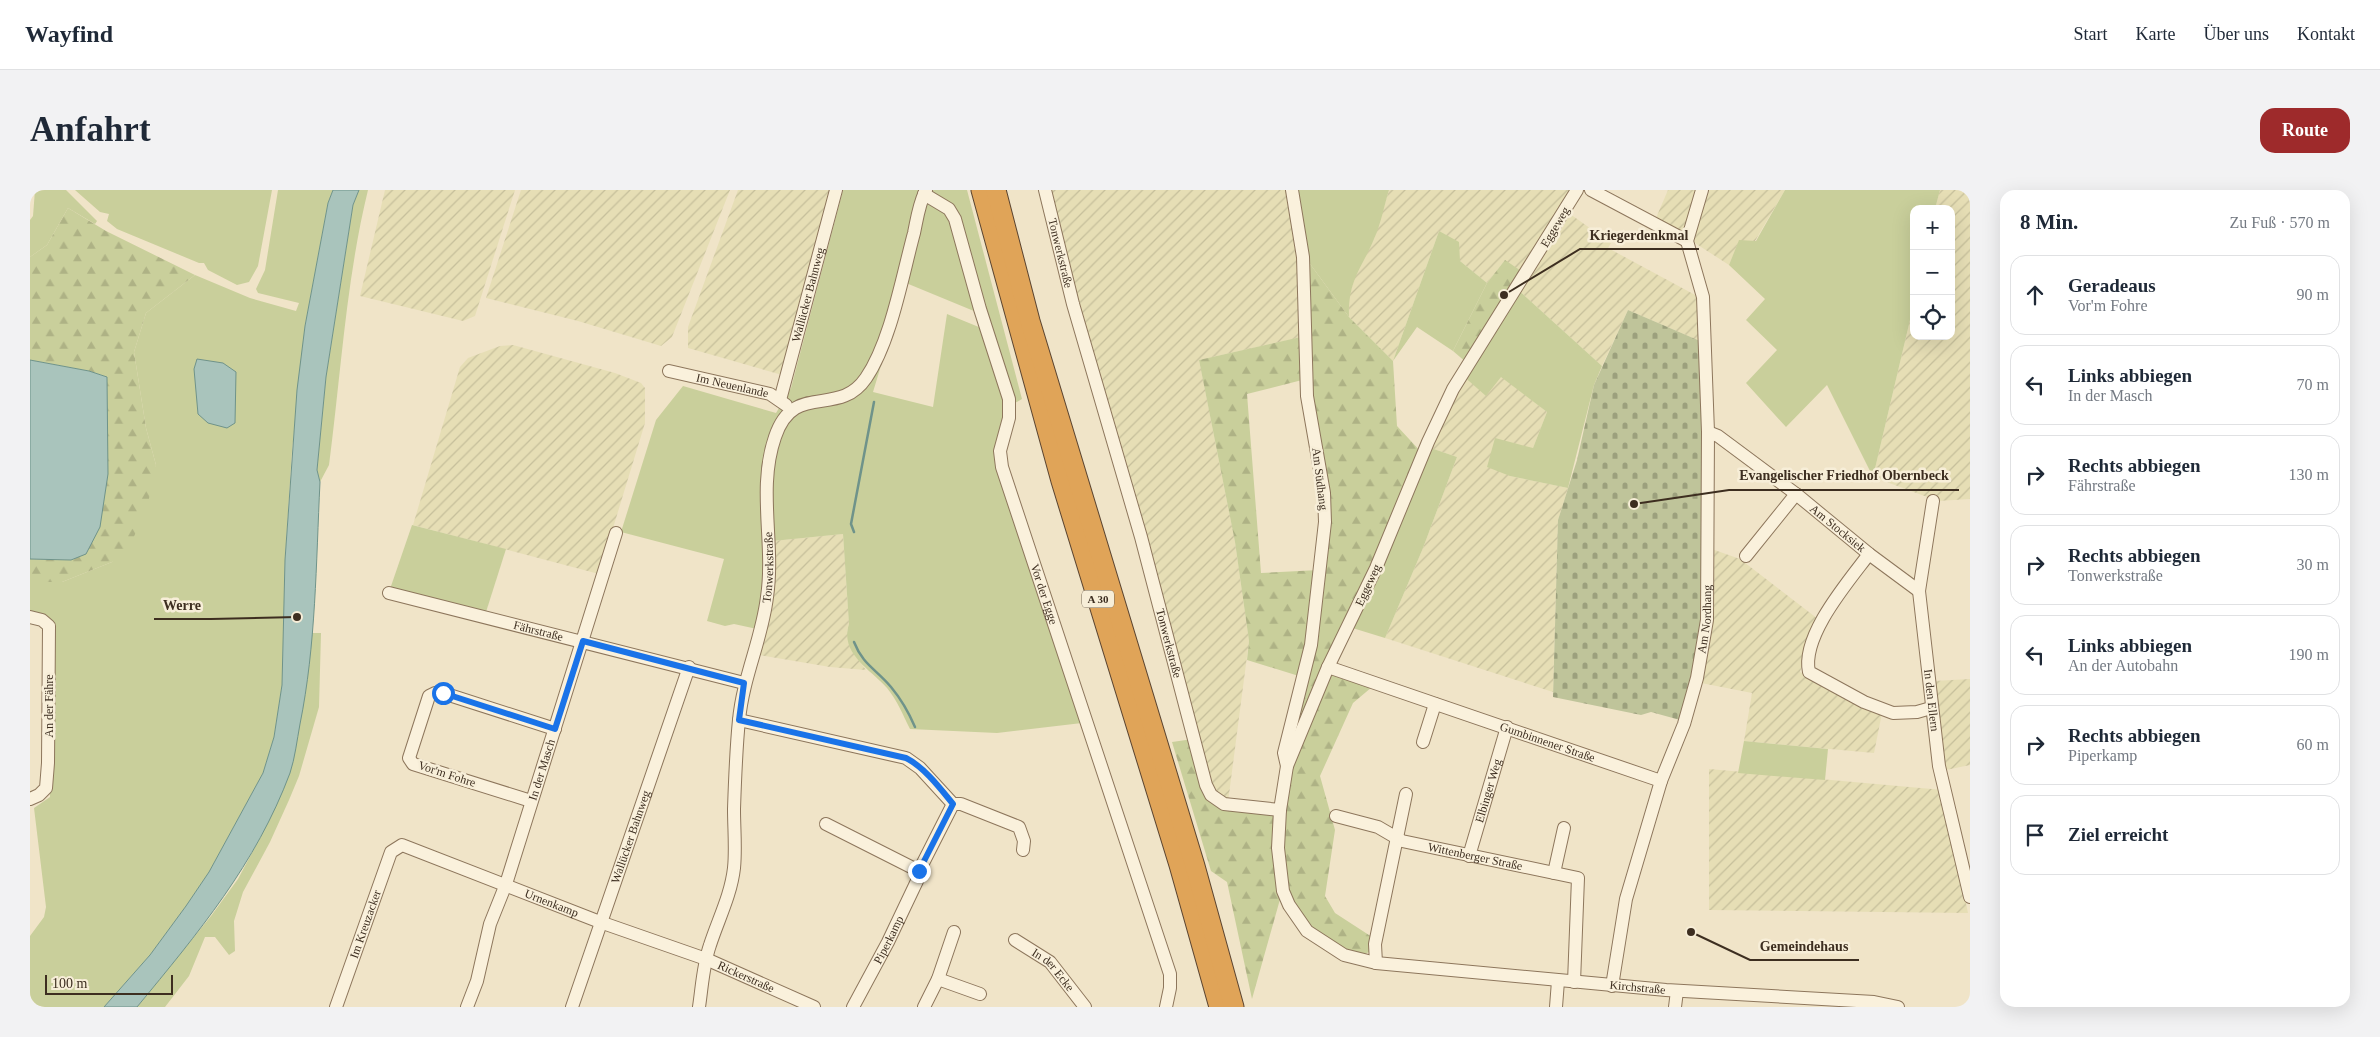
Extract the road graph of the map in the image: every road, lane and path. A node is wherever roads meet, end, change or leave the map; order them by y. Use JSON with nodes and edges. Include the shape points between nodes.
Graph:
{"nodes":[{"id":1,"x":836,"y":190,"type":"edge"},
{"id":2,"x":981,"y":190,"type":"edge"},
{"id":3,"x":996,"y":190,"type":"edge"},
{"id":4,"x":1045,"y":190,"type":"edge"},
{"id":5,"x":1292,"y":190,"type":"edge"},
{"id":6,"x":1577,"y":190,"type":"edge"},
{"id":7,"x":1591,"y":190,"type":"edge"},
{"id":8,"x":1702,"y":190,"type":"edge"},
{"id":9,"x":925,"y":192,"type":"edge"},
{"id":10,"x":1687,"y":241,"type":"junction"},
{"id":11,"x":669,"y":371,"type":"dead end"},
{"id":12,"x":780,"y":400,"type":"junction"},
{"id":13,"x":791,"y":409,"type":"junction"},
{"id":14,"x":1708,"y":432,"type":"junction"},
{"id":15,"x":1796,"y":494,"type":"junction"},
{"id":16,"x":1933,"y":501,"type":"dead end"},
{"id":17,"x":616,"y":533,"type":"dead end"},
{"id":18,"x":1869,"y":554,"type":"junction"},
{"id":19,"x":1746,"y":556,"type":"dead end"},
{"id":20,"x":1920,"y":591,"type":"junction"},
{"id":21,"x":389,"y":593,"type":"dead end"},
{"id":22,"x":30,"y":618,"type":"edge"},
{"id":23,"x":583,"y":641,"type":"junction"},
{"id":24,"x":1328,"y":667,"type":"junction"},
{"id":25,"x":688,"y":668,"type":"junction"},
{"id":26,"x":744,"y":683,"type":"junction"},
{"id":27,"x":1436,"y":704,"type":"junction"},
{"id":28,"x":1931,"y":708,"type":"junction"},
{"id":29,"x":739,"y":720,"type":"junction"},
{"id":30,"x":1507,"y":727,"type":"junction"},
{"id":31,"x":555,"y":729,"type":"junction"},
{"id":32,"x":1423,"y":742,"type":"dead end"},
{"id":33,"x":1287,"y":766,"type":"junction"},
{"id":34,"x":1661,"y":781,"type":"junction"},
{"id":35,"x":1406,"y":794,"type":"dead end"},
{"id":36,"x":30,"y":798,"type":"edge"},
{"id":37,"x":531,"y":801,"type":"junction"},
{"id":38,"x":953,"y":804,"type":"junction"},
{"id":39,"x":1280,"y":810,"type":"junction"},
{"id":40,"x":1336,"y":816,"type":"dead end"},
{"id":41,"x":826,"y":824,"type":"dead end"},
{"id":42,"x":1564,"y":828,"type":"dead end"},
{"id":43,"x":1397,"y":837,"type":"junction"},
{"id":44,"x":398,"y":846,"type":"joint"},
{"id":45,"x":1023,"y":850,"type":"dead end"},
{"id":46,"x":1469,"y":856,"type":"junction"},
{"id":47,"x":919,"y":871,"type":"junction"},
{"id":48,"x":1554,"y":872,"type":"junction"},
{"id":49,"x":506,"y":884,"type":"junction"},
{"id":50,"x":1970,"y":897,"type":"edge"},
{"id":51,"x":600,"y":922,"type":"junction"},
{"id":52,"x":954,"y":932,"type":"dead end"},
{"id":53,"x":1015,"y":940,"type":"dead end"},
{"id":54,"x":706,"y":958,"type":"junction"},
{"id":55,"x":1376,"y":963,"type":"junction"},
{"id":56,"x":938,"y":978,"type":"junction"},
{"id":57,"x":1558,"y":980,"type":"junction"},
{"id":58,"x":1574,"y":982,"type":"junction"},
{"id":59,"x":1612,"y":986,"type":"junction"},
{"id":60,"x":1677,"y":991,"type":"junction"},
{"id":61,"x":980,"y":994,"type":"dead end"},
{"id":62,"x":1781,"y":1002,"type":"edge"},
{"id":63,"x":336,"y":1007,"type":"edge"},
{"id":64,"x":467,"y":1007,"type":"edge"},
{"id":65,"x":572,"y":1007,"type":"edge"},
{"id":66,"x":699,"y":1007,"type":"edge"},
{"id":67,"x":814,"y":1007,"type":"edge"},
{"id":68,"x":853,"y":1007,"type":"edge"},
{"id":69,"x":924,"y":1007,"type":"edge"},
{"id":70,"x":1085,"y":1007,"type":"edge"},
{"id":71,"x":1166,"y":1007,"type":"edge"},
{"id":72,"x":1219,"y":1007,"type":"edge"},
{"id":73,"x":1234,"y":1007,"type":"edge"},
{"id":74,"x":1556,"y":1007,"type":"edge"},
{"id":75,"x":1675,"y":1007,"type":"edge"},
{"id":76,"x":1898,"y":1007,"type":"edge"}],
"edges":[{"from":1,"to":12,"type":"street","name":"Wallücker Bahnweg"},
{"from":2,"to":72,"type":"highway","number":"A 30","via":[[1059,472],[1182,874]]},
{"from":3,"to":73,"type":"highway","number":"A 30","via":[[1033,331],[1195,866]]},
{"from":4,"to":39,"type":"street","name":"Tonwerkstraße","via":[[1073,304],[1141,537],[1206,785],[1211,796],[1224,804]]},
{"from":5,"to":33,"type":"street","name":"Am Südhang","via":[[1303,257],[1307,396],[1324,493],[1325,522],[1311,645],[1284,753]]},
{"from":6,"to":24,"type":"street","name":"Eggeweg","via":[[1453,389],[1376,568]]},
{"from":7,"to":10,"type":"street"},
{"from":8,"to":10,"type":"street"},
{"from":9,"to":13,"type":"street","via":[[889,325],[871,370],[857,390],[839,399],[806,402]]},
{"from":9,"to":71,"type":"street","name":"Vor der Egge","via":[[949,209],[955,219],[1010,399],[1009,418],[1000,451],[1002,467],[1170,974]]},
{"from":10,"to":14,"type":"street","name":"Am Nordhang","via":[[1703,297]]},
{"from":11,"to":12,"type":"street","name":"Im Neuenlande","via":[[770,394]]},
{"from":12,"to":13,"type":"street","name":"Im Neuenlande"},
{"from":13,"to":26,"type":"street","name":"Tonwerkstraße","via":[[781,420],[770,456],[765,500],[770,543],[769,584]]},
{"from":14,"to":15,"type":"street","name":"Am Stocksiek"},
{"from":14,"to":34,"type":"street","name":"Am Nordhang","via":[[1707,620],[1697,678],[1684,724]]},
{"from":15,"to":18,"type":"street","name":"Am Stocksiek"},
{"from":15,"to":19,"type":"street"},
{"from":16,"to":20,"type":"street","name":"In den Ellern"},
{"from":17,"to":23,"type":"street","name":"In der Masch"},
{"from":18,"to":20,"type":"street","name":"Am Stocksiek"},
{"from":18,"to":28,"type":"street","via":[[1820,622],[1807,664],[1809,672],[1864,702],[1893,713]]},
{"from":20,"to":28,"type":"street","name":"In den Ellern"},
{"from":21,"to":23,"type":"street","name":"Fährstraße"},
{"from":22,"to":36,"type":"street","name":"An der Fähre","via":[[47,623],[49,646],[46,788]]},
{"from":23,"to":25,"type":"street","name":"Fährstraße"},
{"from":23,"to":31,"type":"street","name":"In der Masch"},
{"from":24,"to":27,"type":"street","name":"Gumbinnener Straße"},
{"from":24,"to":33,"type":"street","name":"Eggeweg"},
{"from":25,"to":26,"type":"street","name":"Fährstraße"},
{"from":25,"to":51,"type":"street","name":"Wallücker Bahnweg"},
{"from":26,"to":29,"type":"street","name":"Tonwerkstraße"},
{"from":27,"to":30,"type":"street","name":"Gumbinnener Straße"},
{"from":27,"to":32,"type":"street"},
{"from":28,"to":50,"type":"street","name":"In den Ellern","via":[[1939,766]]},
{"from":29,"to":38,"type":"street","via":[[906,758],[920,768]]},
{"from":29,"to":54,"type":"street","name":"Tonwerkstraße","via":[[734,868],[730,890]]},
{"from":30,"to":34,"type":"street","name":"Gumbinnener Straße"},
{"from":30,"to":46,"type":"street","name":"Elbinger Weg"},
{"from":31,"to":37,"type":"street","name":"In der Masch"},
{"from":31,"to":37,"type":"street","name":"Vor'm Fohre","via":[[443,693],[429,696],[409,758],[413,764]]},
{"from":33,"to":39,"type":"street","name":"Eggeweg"},
{"from":34,"to":59,"type":"street","name":"Am Nordhang","via":[[1626,899]]},
{"from":35,"to":43,"type":"street"},
{"from":37,"to":49,"type":"street","name":"In der Masch"},
{"from":38,"to":45,"type":"street","via":[[1019,827],[1024,841]]},
{"from":38,"to":47,"type":"street","name":"Piperkamp"},
{"from":39,"to":55,"type":"street","name":"Eggeweg","via":[[1278,848],[1283,891],[1289,905],[1307,931],[1344,955]]},
{"from":40,"to":43,"type":"street","name":"Wittenberger Straße","via":[[1378,827]]},
{"from":41,"to":47,"type":"street"},
{"from":42,"to":48,"type":"street"},
{"from":43,"to":46,"type":"street","name":"Wittenberger Straße","via":[[1402,841]]},
{"from":43,"to":55,"type":"street","via":[[1374,944]]},
{"from":44,"to":49,"type":"street","name":"Urnenkamp"},
{"from":44,"to":63,"type":"street","name":"Im Kreuzacker","via":[[391,852]]},
{"from":46,"to":48,"type":"street","name":"Wittenberger Straße"},
{"from":47,"to":68,"type":"street","name":"Piperkamp","via":[[888,942]]},
{"from":48,"to":58,"type":"street","name":"Wittenberger Straße","via":[[1578,878]]},
{"from":49,"to":51,"type":"street","name":"Urnenkamp"},
{"from":49,"to":64,"type":"street","name":"In der Masch","via":[[490,924],[477,981]]},
{"from":51,"to":54,"type":"street","name":"Urnenkamp"},
{"from":51,"to":65,"type":"street","name":"Wallücker Bahnweg"},
{"from":52,"to":56,"type":"street"},
{"from":53,"to":70,"type":"street","name":"In der Ecke","via":[[1050,962]]},
{"from":54,"to":66,"type":"street","name":"Tonwerkstraße"},
{"from":54,"to":67,"type":"street","name":"Rickerstraße"},
{"from":55,"to":57,"type":"street","name":"Kirchstraße"},
{"from":56,"to":61,"type":"street"},
{"from":56,"to":69,"type":"street"},
{"from":57,"to":58,"type":"street","name":"Kirchstraße"},
{"from":57,"to":74,"type":"street"},
{"from":58,"to":59,"type":"street","name":"Kirchstraße"},
{"from":59,"to":60,"type":"street","name":"Kirchstraße"},
{"from":60,"to":62,"type":"street","name":"Kirchstraße"},
{"from":60,"to":75,"type":"street"},
{"from":62,"to":76,"type":"street","name":"Kirchstraße","via":[[1874,1002]]}]}
